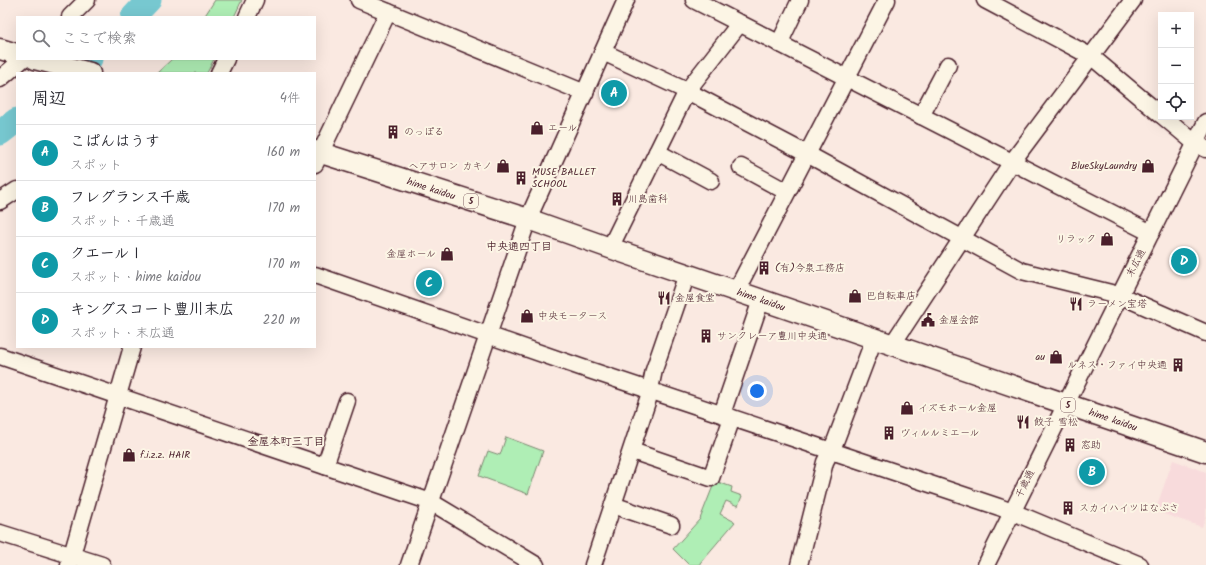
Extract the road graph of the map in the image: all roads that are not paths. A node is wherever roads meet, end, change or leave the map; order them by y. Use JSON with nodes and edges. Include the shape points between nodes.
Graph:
{"nodes":[{"id":1,"x":87,"y":0,"type":"edge"},
{"id":2,"x":256,"y":0,"type":"edge"},
{"id":3,"x":359,"y":0,"type":"edge"},
{"id":4,"x":626,"y":0,"type":"edge"},
{"id":5,"x":694,"y":0,"type":"edge"},
{"id":6,"x":800,"y":0,"type":"edge"},
{"id":7,"x":888,"y":0,"type":"edge"},
{"id":8,"x":1134,"y":0,"type":"edge"},
{"id":9,"x":995,"y":2,"type":"edge"},
{"id":10,"x":388,"y":12,"type":"junction"},
{"id":11,"x":71,"y":16,"type":"edge"},
{"id":12,"x":248,"y":16,"type":"edge"},
{"id":13,"x":740,"y":23,"type":"junction"},
{"id":14,"x":779,"y":44,"type":"junction"},
{"id":15,"x":0,"y":49,"type":"edge"},
{"id":16,"x":603,"y":52,"type":"junction"},
{"id":17,"x":16,"y":54,"type":"edge"},
{"id":18,"x":1092,"y":57,"type":"junction"},
{"id":19,"x":23,"y":60,"type":"edge"},
{"id":20,"x":42,"y":60,"type":"edge"},
{"id":21,"x":226,"y":60,"type":"edge"},
{"id":22,"x":948,"y":65,"type":"dead end"},
{"id":23,"x":86,"y":72,"type":"edge"},
{"id":24,"x":220,"y":72,"type":"edge"},
{"id":25,"x":846,"y":78,"type":"junction"},
{"id":26,"x":0,"y":79,"type":"edge"},
{"id":27,"x":687,"y":91,"type":"junction"},
{"id":28,"x":585,"y":93,"type":"junction"},
{"id":29,"x":1158,"y":112,"type":"edge"},
{"id":30,"x":921,"y":116,"type":"junction"},
{"id":31,"x":1168,"y":120,"type":"edge"},
{"id":32,"x":1206,"y":122,"type":"edge"},
{"id":33,"x":1201,"y":146,"type":"edge"},
{"id":34,"x":656,"y":152,"type":"junction"},
{"id":35,"x":807,"y":154,"type":"junction"},
{"id":36,"x":317,"y":156,"type":"edge"},
{"id":37,"x":1012,"y":162,"type":"junction"},
{"id":38,"x":741,"y":167,"type":"dead end"},
{"id":39,"x":711,"y":181,"type":"dead end"},
{"id":40,"x":16,"y":191,"type":"edge"},
{"id":41,"x":787,"y":192,"type":"junction"},
{"id":42,"x":0,"y":201,"type":"edge"},
{"id":43,"x":528,"y":218,"type":"junction"},
{"id":44,"x":1151,"y":233,"type":"junction"},
{"id":45,"x":962,"y":238,"type":"junction"},
{"id":46,"x":610,"y":248,"type":"junction"},
{"id":47,"x":687,"y":274,"type":"junction"},
{"id":48,"x":316,"y":275,"type":"edge"},
{"id":49,"x":736,"y":291,"type":"junction"},
{"id":50,"x":1120,"y":296,"type":"junction"},
{"id":51,"x":761,"y":300,"type":"junction"},
{"id":52,"x":1206,"y":333,"type":"edge"},
{"id":53,"x":488,"y":335,"type":"junction"},
{"id":54,"x":874,"y":339,"type":"junction"},
{"id":55,"x":892,"y":345,"type":"junction"},
{"id":56,"x":132,"y":348,"type":"edge"},
{"id":57,"x":0,"y":356,"type":"edge"},
{"id":58,"x":650,"y":390,"type":"junction"},
{"id":59,"x":118,"y":395,"type":"junction"},
{"id":60,"x":347,"y":401,"type":"dead end"},
{"id":61,"x":1065,"y":404,"type":"junction"},
{"id":62,"x":727,"y":416,"type":"junction"},
{"id":63,"x":632,"y":451,"type":"junction"},
{"id":64,"x":830,"y":451,"type":"junction"},
{"id":65,"x":1206,"y":452,"type":"edge"},
{"id":66,"x":325,"y":466,"type":"junction"},
{"id":67,"x":431,"y":502,"type":"junction"},
{"id":68,"x":613,"y":505,"type":"junction"},
{"id":69,"x":1011,"y":512,"type":"junction"},
{"id":70,"x":671,"y":524,"type":"dead end"},
{"id":71,"x":0,"y":533,"type":"edge"},
{"id":72,"x":70,"y":560,"type":"edge"},
{"id":73,"x":102,"y":565,"type":"edge"},
{"id":74,"x":409,"y":565,"type":"edge"},
{"id":75,"x":536,"y":565,"type":"edge"},
{"id":76,"x":593,"y":565,"type":"edge"},
{"id":77,"x":799,"y":565,"type":"edge"},
{"id":78,"x":986,"y":565,"type":"edge"},
{"id":79,"x":1140,"y":565,"type":"edge"}],
"edges":[{"from":1,"to":11,"type":"street"},
{"from":2,"to":12,"type":"street"},
{"from":3,"to":10,"type":"street"},
{"from":4,"to":16,"type":"street"},
{"from":5,"to":13,"type":"street"},
{"from":6,"to":14,"type":"street"},
{"from":7,"to":25,"type":"street"},
{"from":8,"to":18,"type":"street"},
{"from":9,"to":18,"type":"street"},
{"from":10,"to":28,"type":"street"},
{"from":10,"to":36,"type":"street"},
{"from":13,"to":14,"type":"street"},
{"from":13,"to":27,"type":"street"},
{"from":14,"to":25,"type":"street"},
{"from":15,"to":17,"type":"main road"},
{"from":16,"to":27,"type":"street"},
{"from":16,"to":28,"type":"street"},
{"from":18,"to":29,"type":"street"},
{"from":18,"to":37,"type":"street"},
{"from":19,"to":26,"type":"street"},
{"from":20,"to":23,"type":"main road"},
{"from":21,"to":24,"type":"street"},
{"from":22,"to":30,"type":"street"},
{"from":25,"to":30,"type":"street"},
{"from":25,"to":35,"type":"street"},
{"from":27,"to":34,"type":"street"},
{"from":27,"to":35,"type":"street"},
{"from":28,"to":43,"type":"street"},
{"from":30,"to":37,"type":"street"},
{"from":31,"to":33,"type":"street"},
{"from":32,"to":33,"type":"street","name":"末広通"},
{"from":33,"to":44,"type":"street","name":"末広通"},
{"from":34,"to":39,"type":"street"},
{"from":34,"to":46,"type":"street"},
{"from":35,"to":41,"type":"street"},
{"from":35,"to":45,"type":"street"},
{"from":36,"to":43,"type":"main road","name":"hime kaidou","number":"5"},
{"from":37,"to":44,"type":"street"},
{"from":37,"to":45,"type":"street"},
{"from":38,"to":41,"type":"street"},
{"from":40,"to":42,"type":"street"},
{"from":41,"to":49,"type":"street"},
{"from":43,"to":46,"type":"main road","name":"hime kaidou","number":"5"},
{"from":43,"to":53,"type":"street"},
{"from":44,"to":50,"type":"street","name":"末広通"},
{"from":45,"to":50,"type":"street","via":[[1022,271]]},
{"from":45,"to":55,"type":"street"},
{"from":46,"to":47,"type":"main road","name":"hime kaidou","number":"5"},
{"from":47,"to":49,"type":"main road","name":"hime kaidou","number":"5"},
{"from":47,"to":58,"type":"street","via":[[654,370]]},
{"from":48,"to":53,"type":"street"},
{"from":49,"to":51,"type":"main road","name":"hime kaidou","number":"5"},
{"from":50,"to":52,"type":"street"},
{"from":50,"to":61,"type":"street","name":"末広通"},
{"from":51,"to":54,"type":"main road","name":"hime kaidou","number":"5"},
{"from":51,"to":62,"type":"street"},
{"from":53,"to":58,"type":"street"},
{"from":53,"to":67,"type":"street"},
{"from":54,"to":55,"type":"main road","name":"hime kaidou","number":"5"},
{"from":54,"to":64,"type":"street"},
{"from":55,"to":61,"type":"main road","name":"hime kaidou","number":"5"},
{"from":56,"to":59,"type":"street"},
{"from":57,"to":59,"type":"street"},
{"from":58,"to":62,"type":"street"},
{"from":58,"to":63,"type":"street"},
{"from":59,"to":66,"type":"street"},
{"from":59,"to":72,"type":"street"},
{"from":60,"to":66,"type":"street"},
{"from":61,"to":65,"type":"main road","name":"hime kaidou","number":"5"},
{"from":61,"to":69,"type":"street","name":"千歳通"},
{"from":62,"to":63,"type":"street","via":[[711,478]]},
{"from":62,"to":64,"type":"street"},
{"from":63,"to":68,"type":"street"},
{"from":64,"to":69,"type":"street"},
{"from":64,"to":77,"type":"street"},
{"from":66,"to":67,"type":"street"},
{"from":67,"to":74,"type":"street"},
{"from":67,"to":75,"type":"street"},
{"from":68,"to":70,"type":"street"},
{"from":68,"to":76,"type":"street"},
{"from":69,"to":78,"type":"street","name":"千歳通"},
{"from":69,"to":79,"type":"street"},
{"from":71,"to":72,"type":"street"},
{"from":72,"to":73,"type":"street"}]}
